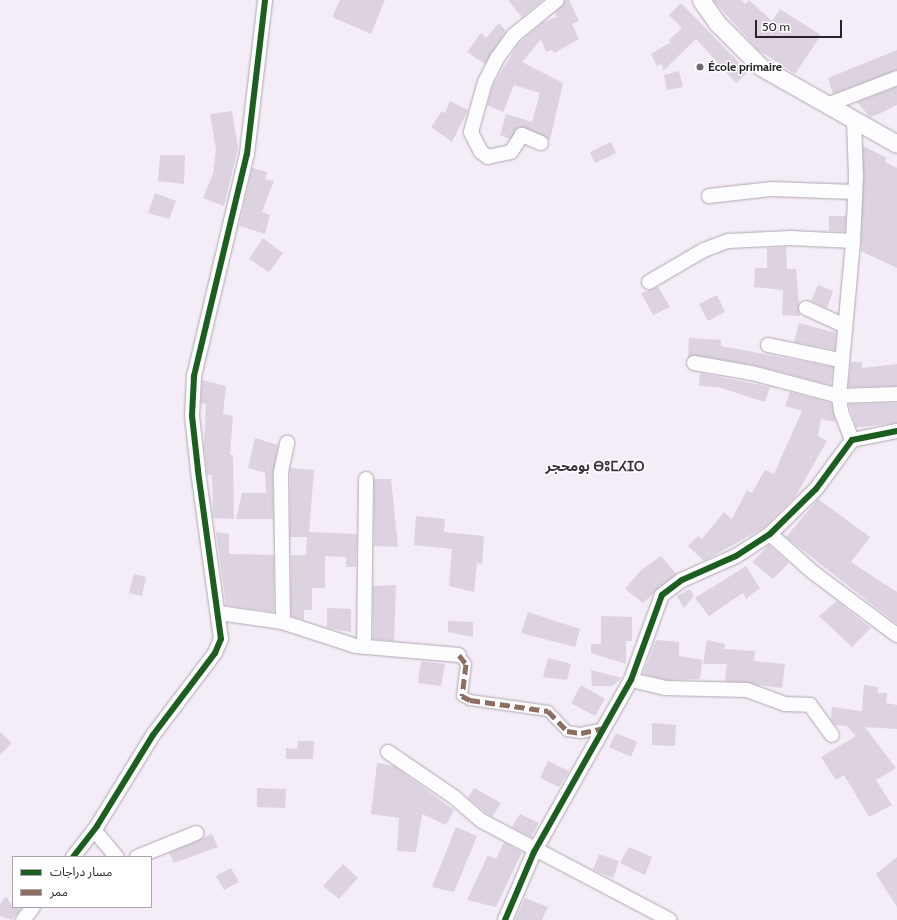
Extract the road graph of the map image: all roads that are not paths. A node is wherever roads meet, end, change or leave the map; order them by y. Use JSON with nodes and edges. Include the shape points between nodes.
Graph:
{"nodes":[{"id":1,"x":265,"y":0,"type":"edge"},
{"id":2,"x":557,"y":0,"type":"edge"},
{"id":3,"x":701,"y":0,"type":"edge"},
{"id":4,"x":897,"y":78,"type":"edge"},
{"id":5,"x":827,"y":105,"type":"junction"},
{"id":6,"x":854,"y":121,"type":"junction"},
{"id":7,"x":541,"y":143,"type":"dead end"},
{"id":8,"x":897,"y":144,"type":"edge"},
{"id":9,"x":855,"y":192,"type":"junction"},
{"id":10,"x":709,"y":196,"type":"dead end"},
{"id":11,"x":853,"y":241,"type":"junction"},
{"id":12,"x":649,"y":282,"type":"dead end"},
{"id":13,"x":806,"y":308,"type":"dead end"},
{"id":14,"x":843,"y":325,"type":"junction"},
{"id":15,"x":768,"y":345,"type":"dead end"},
{"id":16,"x":840,"y":360,"type":"junction"},
{"id":17,"x":694,"y":363,"type":"dead end"},
{"id":18,"x":897,"y":394,"type":"edge"},
{"id":19,"x":840,"y":396,"type":"junction"},
{"id":20,"x":897,"y":431,"type":"edge"},
{"id":21,"x":852,"y":440,"type":"junction"},
{"id":22,"x":286,"y":443,"type":"dead end"},
{"id":23,"x":366,"y":479,"type":"dead end"},
{"id":24,"x":770,"y":534,"type":"junction"},
{"id":25,"x":218,"y":613,"type":"junction"},
{"id":26,"x":283,"y":622,"type":"junction"},
{"id":27,"x":897,"y":635,"type":"edge"},
{"id":28,"x":364,"y":647,"type":"junction"},
{"id":29,"x":459,"y":655,"type":"joint"},
{"id":30,"x":632,"y":680,"type":"junction"},
{"id":31,"x":604,"y":728,"type":"junction"},
{"id":32,"x":832,"y":735,"type":"dead end"},
{"id":33,"x":388,"y":752,"type":"dead end"},
{"id":34,"x":94,"y":830,"type":"junction"},
{"id":35,"x":196,"y":833,"type":"dead end"},
{"id":36,"x":535,"y":849,"type":"junction"},
{"id":37,"x":74,"y":856,"type":"edge"},
{"id":38,"x":116,"y":856,"type":"edge"},
{"id":39,"x":140,"y":856,"type":"edge"},
{"id":40,"x":32,"y":908,"type":"edge"},
{"id":41,"x":23,"y":920,"type":"edge"},
{"id":42,"x":505,"y":920,"type":"edge"},
{"id":43,"x":670,"y":920,"type":"edge"}],
"edges":[{"from":1,"to":25,"type":"street","via":[[247,154],[194,376],[192,416]]},
{"from":2,"to":7,"type":"street","via":[[514,35],[498,57],[485,82],[471,132],[481,152],[488,157],[511,152],[522,136]]},
{"from":3,"to":5,"type":"street","via":[[717,23],[761,66]]},
{"from":4,"to":5,"type":"street"},
{"from":5,"to":6,"type":"street"},
{"from":6,"to":8,"type":"street"},
{"from":6,"to":9,"type":"street"},
{"from":9,"to":10,"type":"street","via":[[772,189]]},
{"from":9,"to":11,"type":"street"},
{"from":11,"to":12,"type":"street","via":[[790,238],[728,241],[704,250]]},
{"from":11,"to":14,"type":"street"},
{"from":13,"to":14,"type":"street"},
{"from":14,"to":16,"type":"street"},
{"from":15,"to":16,"type":"street"},
{"from":16,"to":19,"type":"street"},
{"from":17,"to":19,"type":"street","via":[[752,373]]},
{"from":18,"to":19,"type":"street"},
{"from":19,"to":21,"type":"street","via":[[841,411]]},
{"from":20,"to":21,"type":"street"},
{"from":21,"to":24,"type":"street","via":[[816,489]]},
{"from":22,"to":26,"type":"street","via":[[281,472]]},
{"from":23,"to":28,"type":"street"},
{"from":24,"to":27,"type":"street","via":[[814,574]]},
{"from":24,"to":30,"type":"street","via":[[736,556],[682,580],[662,595]]},
{"from":25,"to":26,"type":"street"},
{"from":25,"to":34,"type":"street","via":[[221,639],[215,653],[153,734]]},
{"from":26,"to":28,"type":"street"},
{"from":28,"to":29,"type":"street"},
{"from":29,"to":31,"type":"street","via":[[466,664],[462,696],[470,700],[548,711],[567,731],[581,733]]},
{"from":30,"to":31,"type":"street"},
{"from":30,"to":32,"type":"street","via":[[665,688],[747,690],[785,704],[810,705]]},
{"from":31,"to":36,"type":"street"},
{"from":33,"to":36,"type":"street","via":[[454,797],[482,821]]},
{"from":34,"to":37,"type":"street"},
{"from":34,"to":38,"type":"street"},
{"from":35,"to":39,"type":"street"},
{"from":36,"to":42,"type":"street"},
{"from":36,"to":43,"type":"street"},
{"from":40,"to":41,"type":"street"}]}
